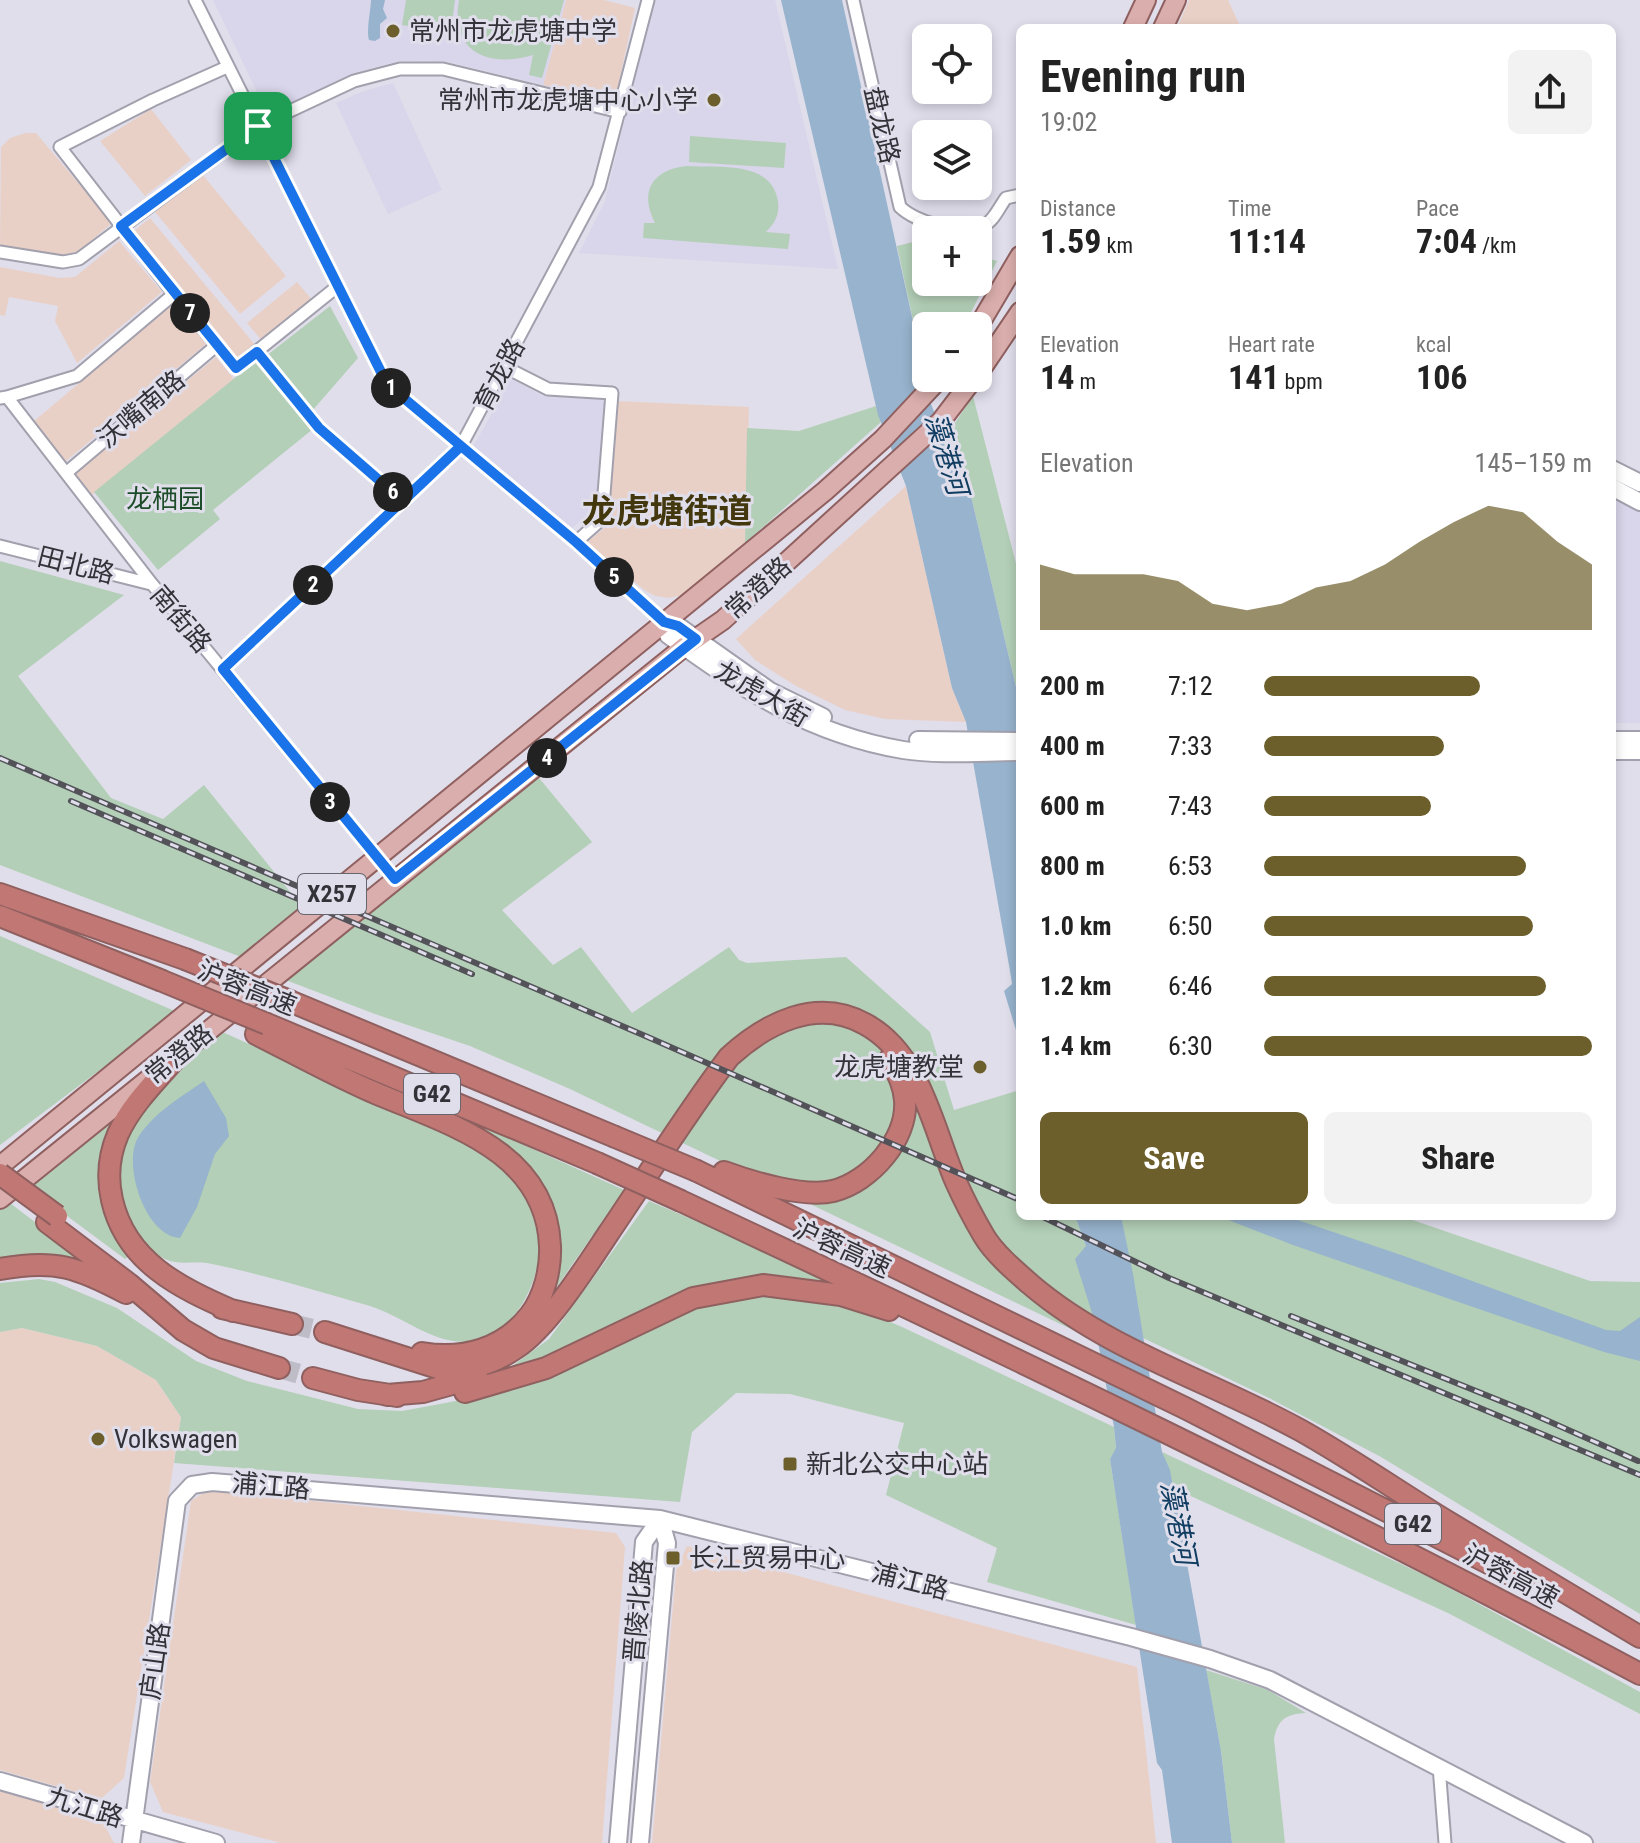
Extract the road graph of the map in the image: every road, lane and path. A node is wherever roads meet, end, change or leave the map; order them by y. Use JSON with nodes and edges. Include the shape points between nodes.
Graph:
{"nodes":[{"id":1,"x":195,"y":0,"type":"edge"},
{"id":2,"x":648,"y":0,"type":"edge"},
{"id":3,"x":853,"y":0,"type":"edge"},
{"id":4,"x":1146,"y":0,"type":"edge"},
{"id":5,"x":1176,"y":0,"type":"edge"},
{"id":6,"x":1135,"y":24,"type":"edge"},
{"id":7,"x":1165,"y":24,"type":"edge"},
{"id":8,"x":227,"y":67,"type":"junction"},
{"id":9,"x":620,"y":112,"type":"junction"},
{"id":10,"x":258,"y":126,"type":"junction"},
{"id":11,"x":1016,"y":196,"type":"edge"},
{"id":12,"x":121,"y":226,"type":"junction"},
{"id":13,"x":0,"y":252,"type":"edge"},
{"id":14,"x":1016,"y":263,"type":"edge"},
{"id":15,"x":338,"y":286,"type":"junction"},
{"id":16,"x":174,"y":294,"type":"junction"},
{"id":17,"x":987,"y":312,"type":"edge"},
{"id":18,"x":1016,"y":318,"type":"edge"},
{"id":19,"x":217,"y":345,"type":"junction"},
{"id":20,"x":257,"y":352,"type":"junction"},
{"id":21,"x":992,"y":353,"type":"edge"},
{"id":22,"x":503,"y":366,"type":"junction"},
{"id":23,"x":927,"y":392,"type":"edge"},
{"id":24,"x":964,"y":392,"type":"edge"},
{"id":25,"x":3,"y":397,"type":"edge"},
{"id":26,"x":461,"y":446,"type":"junction"},
{"id":27,"x":1616,"y":471,"type":"edge"},
{"id":28,"x":66,"y":473,"type":"junction"},
{"id":29,"x":1640,"y":483,"type":"edge"},
{"id":30,"x":1616,"y":489,"type":"edge"},
{"id":31,"x":403,"y":501,"type":"junction"},
{"id":32,"x":1640,"y":502,"type":"edge"},
{"id":33,"x":576,"y":542,"type":"junction"},
{"id":34,"x":0,"y":546,"type":"edge"},
{"id":35,"x":152,"y":584,"type":"junction"},
{"id":36,"x":664,"y":622,"type":"junction"},
{"id":37,"x":690,"y":643,"type":"junction"},
{"id":38,"x":223,"y":669,"type":"junction"},
{"id":39,"x":1616,"y":740,"type":"edge"},
{"id":40,"x":1640,"y":740,"type":"edge"},
{"id":41,"x":1016,"y":741,"type":"edge"},
{"id":42,"x":956,"y":746,"type":"junction"},
{"id":43,"x":1616,"y":751,"type":"edge"},
{"id":44,"x":1640,"y":751,"type":"edge"},
{"id":45,"x":1016,"y":752,"type":"edge"},
{"id":46,"x":376,"y":858,"type":"junction"},
{"id":47,"x":395,"y":879,"type":"junction"},
{"id":48,"x":0,"y":894,"type":"edge"},
{"id":49,"x":0,"y":917,"type":"edge"},
{"id":50,"x":262,"y":1029,"type":"junction"},
{"id":51,"x":182,"y":1051,"type":"junction"},
{"id":52,"x":0,"y":1166,"type":"edge"},
{"id":53,"x":700,"y":1168,"type":"junction"},
{"id":54,"x":0,"y":1174,"type":"edge"},
{"id":55,"x":0,"y":1188,"type":"edge"},
{"id":56,"x":0,"y":1199,"type":"edge"},
{"id":57,"x":52,"y":1219,"type":"junction"},
{"id":58,"x":0,"y":1269,"type":"edge"},
{"id":59,"x":233,"y":1311,"type":"junction"},
{"id":60,"x":292,"y":1324,"type":"tunnel mouth"},
{"id":61,"x":183,"y":1330,"type":"junction"},
{"id":62,"x":325,"y":1332,"type":"tunnel mouth"},
{"id":63,"x":359,"y":1342,"type":"junction"},
{"id":64,"x":279,"y":1368,"type":"tunnel mouth"},
{"id":65,"x":313,"y":1378,"type":"tunnel mouth"},
{"id":66,"x":387,"y":1395,"type":"junction"},
{"id":67,"x":1087,"y":1395,"type":"junction"},
{"id":68,"x":192,"y":1485,"type":"joint"},
{"id":69,"x":660,"y":1519,"type":"junction"},
{"id":70,"x":1640,"y":1639,"type":"edge"},
{"id":71,"x":1640,"y":1674,"type":"edge"},
{"id":72,"x":1439,"y":1766,"type":"junction"},
{"id":73,"x":0,"y":1781,"type":"edge"},
{"id":74,"x":134,"y":1821,"type":"junction"},
{"id":75,"x":131,"y":1843,"type":"edge"},
{"id":76,"x":216,"y":1843,"type":"edge"},
{"id":77,"x":618,"y":1843,"type":"edge"},
{"id":78,"x":640,"y":1843,"type":"edge"},
{"id":79,"x":1445,"y":1843,"type":"edge"},
{"id":80,"x":1584,"y":1843,"type":"edge"}],
"edges":[{"from":1,"to":8,"type":"street"},
{"from":2,"to":9,"type":"street","name":"育龙路"},
{"from":3,"to":11,"type":"street","name":"盘龙路","via":[[900,207],[912,218],[967,230],[988,223],[1006,198]]},
{"from":4,"to":6,"type":"main road"},
{"from":5,"to":7,"type":"main road"},
{"from":8,"to":10,"type":"street"},
{"from":8,"to":12,"type":"street","via":[[60,147]]},
{"from":9,"to":10,"type":"street","via":[[443,69],[400,69],[354,81]]},
{"from":9,"to":22,"type":"street","name":"育龙路","via":[[599,187]]},
{"from":10,"to":12,"type":"street"},
{"from":10,"to":15,"type":"street"},
{"from":12,"to":13,"type":"street","via":[[71,261]]},
{"from":12,"to":16,"type":"street"},
{"from":14,"to":17,"type":"main road"},
{"from":15,"to":20,"type":"street"},
{"from":15,"to":26,"type":"street","via":[[387,384]]},
{"from":16,"to":19,"type":"street"},
{"from":16,"to":25,"type":"street","via":[[77,376]]},
{"from":18,"to":21,"type":"main road","name":"常澄路","number":"X257"},
{"from":19,"to":20,"type":"street","via":[[236,368]]},
{"from":19,"to":28,"type":"street","name":"沃嘴南路"},
{"from":20,"to":31,"type":"street","via":[[319,428]]},
{"from":22,"to":26,"type":"street","name":"育龙路"},
{"from":22,"to":33,"type":"street","via":[[548,389],[612,393],[602,519]]},
{"from":23,"to":36,"type":"main road","name":"常澄路","number":"X257","via":[[825,491]]},
{"from":24,"to":37,"type":"main road","name":"常澄路","number":"X257","via":[[941,421],[723,620]]},
{"from":25,"to":28,"type":"street","name":"南街路"},
{"from":26,"to":31,"type":"street","name":"育龙路"},
{"from":26,"to":33,"type":"street"},
{"from":27,"to":29,"type":"street"},
{"from":28,"to":35,"type":"street","name":"南街路"},
{"from":30,"to":32,"type":"street"},
{"from":31,"to":38,"type":"street","name":"育龙路"},
{"from":33,"to":36,"type":"street"},
{"from":34,"to":35,"type":"street","name":"田北路"},
{"from":35,"to":38,"type":"street","name":"南街路"},
{"from":36,"to":37,"type":"street","name":"龙虎大街","via":[[668,635]]},
{"from":36,"to":46,"type":"main road","name":"常澄路","number":"X257"},
{"from":37,"to":42,"type":"street","name":"龙虎大街","via":[[761,700],[835,734],[905,750]]},
{"from":37,"to":47,"type":"main road","name":"常澄路","number":"X257"},
{"from":38,"to":46,"type":"street","name":"南街路"},
{"from":39,"to":40,"type":"street"},
{"from":41,"to":42,"type":"street"},
{"from":42,"to":45,"type":"street"},
{"from":43,"to":44,"type":"street"},
{"from":46,"to":47,"type":"street","name":"南街路"},
{"from":46,"to":52,"type":"main road","name":"常澄路","number":"X257"},
{"from":47,"to":51,"type":"main road","name":"常澄路","number":"X257"},
{"from":48,"to":53,"type":"highway","name":"沪蓉高速","number":"G42","bridge":true,"via":[[185,959]]},
{"from":49,"to":50,"type":"highway"},
{"from":50,"to":63,"type":"highway","via":[[364,1088],[491,1146],[521,1172],[542,1205],[550,1240],[546,1279],[532,1313],[500,1343],[477,1352],[438,1356]]},
{"from":50,"to":67,"type":"highway","name":"沪蓉高速","number":"G42","bridge":true,"via":[[597,1163]]},
{"from":51,"to":56,"type":"main road","name":"常澄路","number":"X257"},
{"from":51,"to":59,"type":"highway","via":[[118,1134],[109,1186],[119,1224],[136,1251],[190,1293]]},
{"from":53,"to":66,"type":"highway","via":[[801,1191],[831,1192],[864,1178],[888,1150],[902,1122],[905,1100],[898,1071],[874,1040],[838,1023],[796,1025],[760,1043],[740,1060],[541,1339],[481,1376],[423,1392]]},
{"from":53,"to":70,"type":"highway","name":"沪蓉高速","number":"G42"},
{"from":54,"to":57,"type":"highway","bridge":true},
{"from":55,"to":57,"type":"highway"},
{"from":57,"to":59,"type":"highway","via":[[160,1292]]},
{"from":57,"to":61,"type":"highway"},
{"from":58,"to":61,"type":"highway","via":[[38,1263],[70,1268],[125,1292]]},
{"from":59,"to":60,"type":"highway"},
{"from":61,"to":64,"type":"highway","via":[[214,1348]]},
{"from":62,"to":63,"type":"highway"},
{"from":63,"to":70,"type":"highway","via":[[459,1371],[480,1367],[517,1348],[588,1264],[729,1057],[768,1027],[803,1014],[848,1016],[897,1049],[985,1239],[1030,1284],[1085,1324],[1301,1431]]},
{"from":65,"to":66,"type":"highway"},
{"from":66,"to":67,"type":"highway","via":[[461,1393],[546,1368],[693,1298],[763,1285],[841,1295],[912,1318]]},
{"from":67,"to":71,"type":"highway","name":"沪蓉高速","number":"G42","via":[[1438,1567]]},
{"from":68,"to":69,"type":"street","name":"浦江路","via":[[212,1482]]},
{"from":68,"to":74,"type":"street","name":"庐山路","via":[[177,1501]]},
{"from":69,"to":72,"type":"street","name":"浦江路","via":[[1210,1659],[1306,1696]]},
{"from":69,"to":77,"type":"street","name":"晋陵北路","via":[[644,1542]]},
{"from":69,"to":78,"type":"street","name":"晋陵北路","via":[[667,1543]]},
{"from":72,"to":79,"type":"street"},
{"from":72,"to":80,"type":"street","name":"浦江路"},
{"from":73,"to":74,"type":"street","name":"九江路"},
{"from":74,"to":75,"type":"street","name":"庐山路"},
{"from":74,"to":76,"type":"street","name":"九江路"}]}
